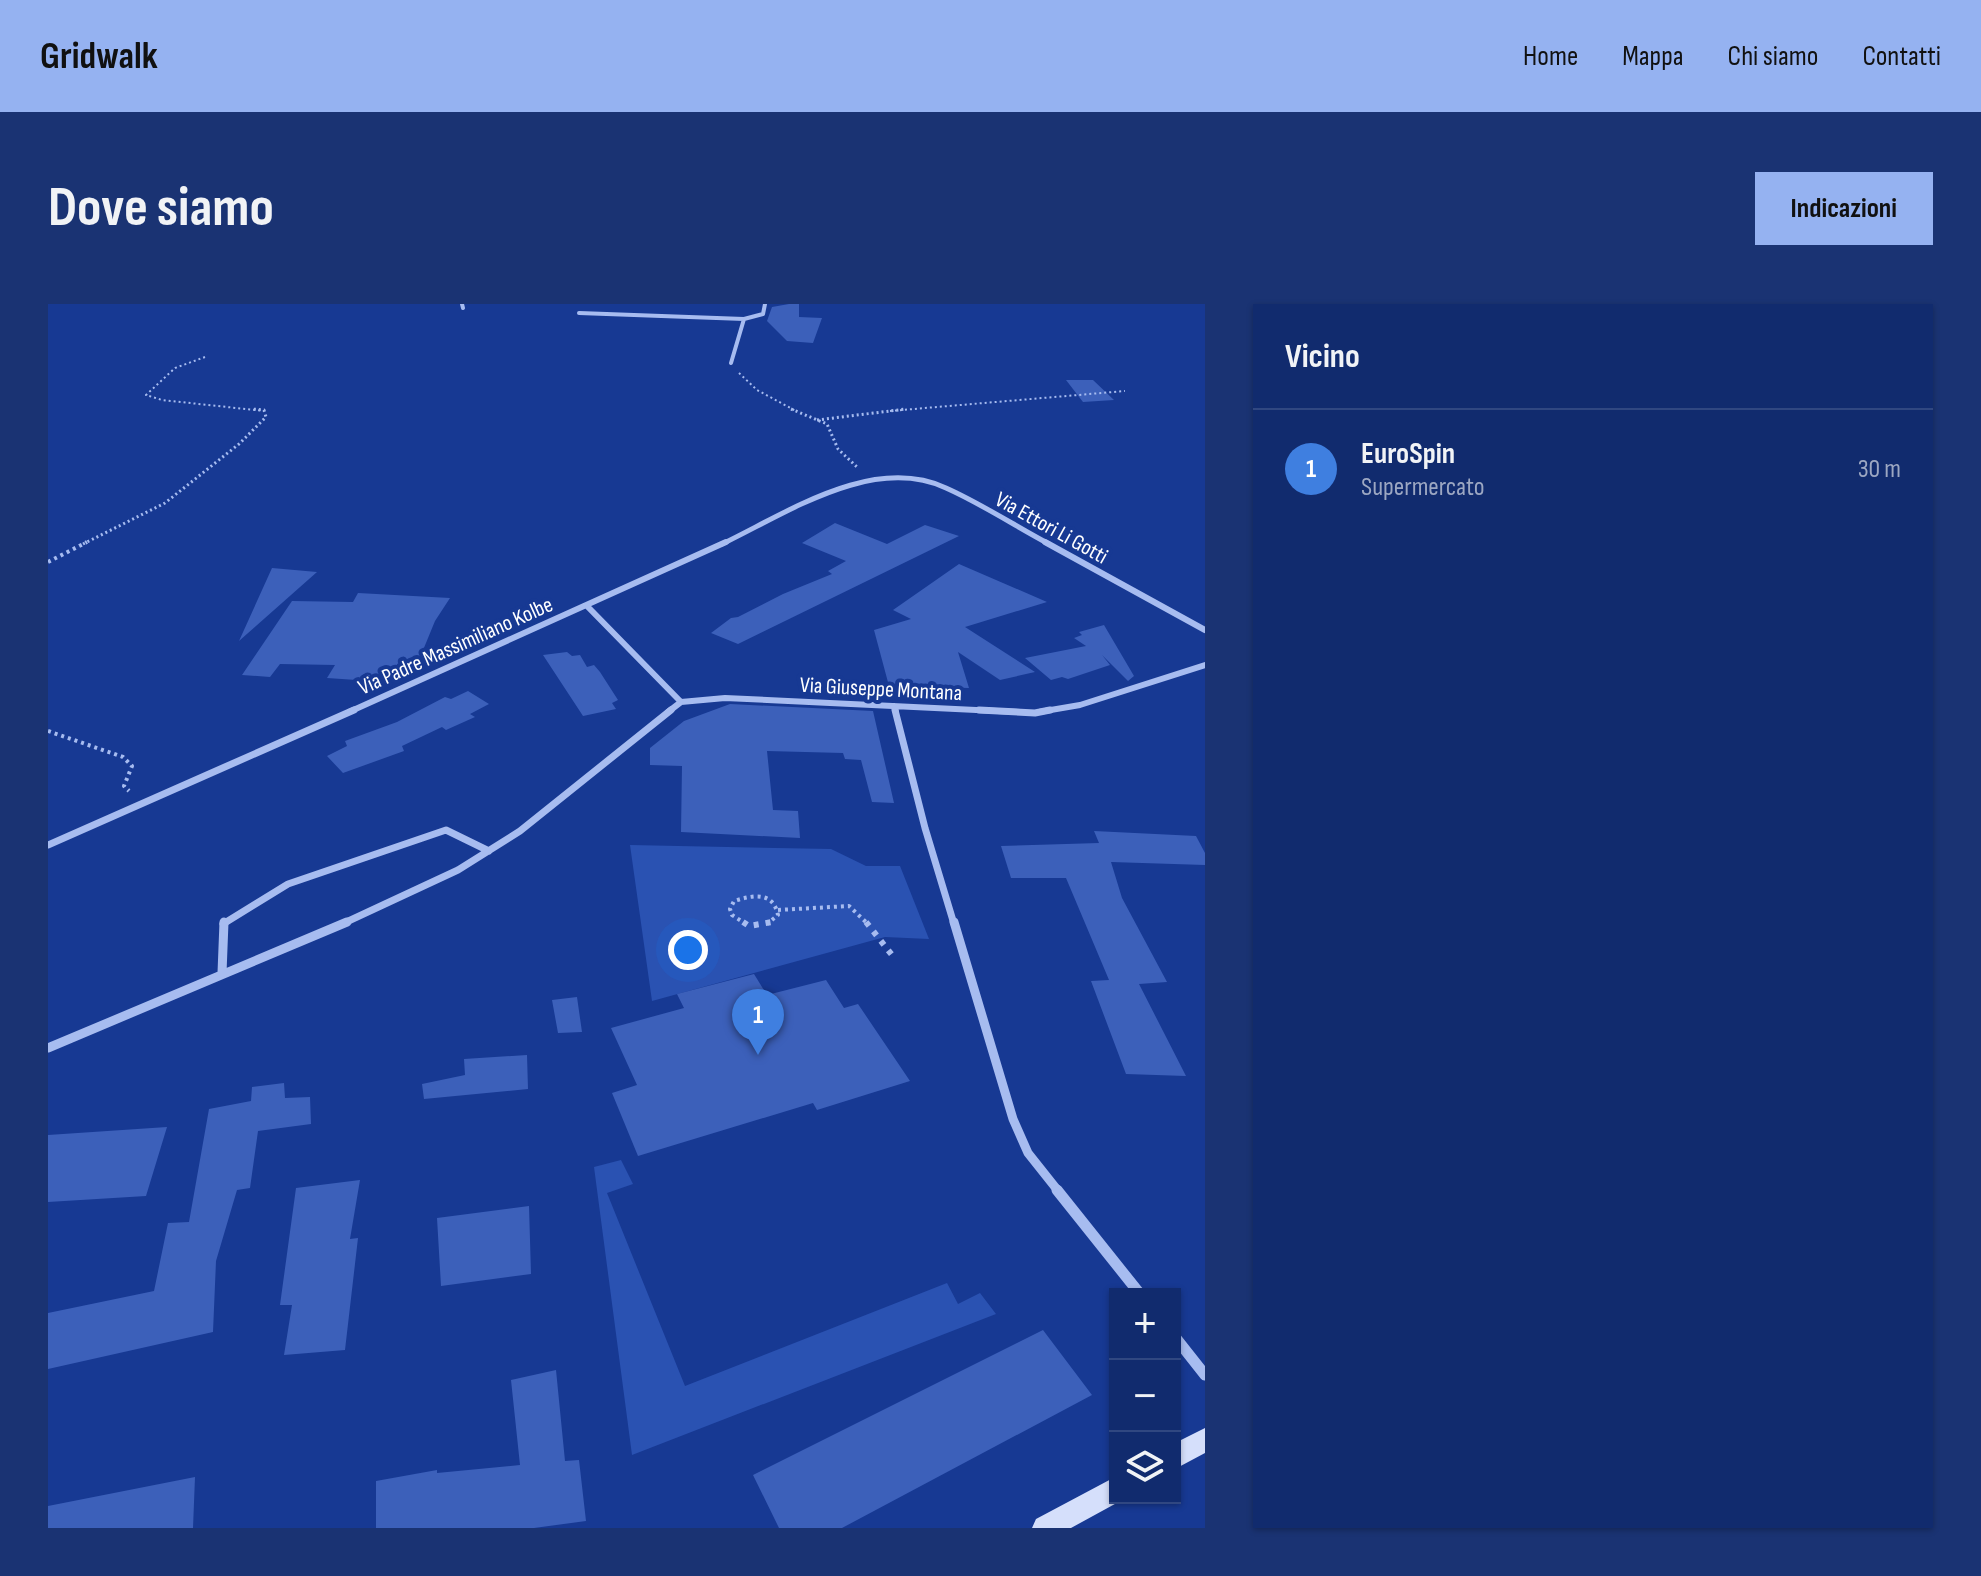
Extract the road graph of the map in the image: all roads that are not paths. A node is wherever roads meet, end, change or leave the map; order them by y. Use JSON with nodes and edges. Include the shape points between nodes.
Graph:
{"nodes":[{"id":1,"x":765,"y":304,"type":"edge"},
{"id":2,"x":579,"y":313,"type":"dead end"},
{"id":3,"x":744,"y":319,"type":"junction"},
{"id":4,"x":731,"y":363,"type":"road end"},
{"id":5,"x":875,"y":477,"type":"joint"},
{"id":6,"x":588,"y":607,"type":"junction"},
{"id":7,"x":1205,"y":630,"type":"edge"},
{"id":8,"x":1205,"y":665,"type":"edge"},
{"id":9,"x":681,"y":702,"type":"junction"},
{"id":10,"x":894,"y":706,"type":"junction"},
{"id":11,"x":48,"y":845,"type":"edge"},
{"id":12,"x":489,"y":851,"type":"junction"},
{"id":13,"x":222,"y":973,"type":"junction"},
{"id":14,"x":48,"y":1048,"type":"edge"},
{"id":15,"x":1135,"y":1288,"type":"edge"},
{"id":16,"x":1181,"y":1345,"type":"edge"},
{"id":17,"x":1205,"y":1375,"type":"edge"},
{"id":18,"x":1205,"y":1440,"type":"edge"},
{"id":19,"x":1181,"y":1454,"type":"edge"},
{"id":20,"x":1109,"y":1493,"type":"edge"},
{"id":21,"x":1045,"y":1528,"type":"edge"}],
"edges":[{"from":1,"to":3,"type":"street","via":[[763,314]]},
{"from":2,"to":3,"type":"street"},
{"from":3,"to":4,"type":"street"},
{"from":5,"to":6,"type":"street","name":"Via Padre Massimiliano Kolbe"},
{"from":5,"to":7,"type":"street","name":"Via Ettori Li Gotti","via":[[913,477],[945,487]]},
{"from":6,"to":9,"type":"street"},
{"from":6,"to":11,"type":"street","name":"Via Padre Massimiliano Kolbe"},
{"from":8,"to":10,"type":"street","name":"Via Giuseppe Montana","via":[[1080,705],[1035,713]]},
{"from":9,"to":10,"type":"street","name":"Via Giuseppe Montana","via":[[725,698]]},
{"from":9,"to":12,"type":"street"},
{"from":10,"to":15,"type":"street","via":[[1013,1119],[1028,1153]]},
{"from":12,"to":13,"type":"street","via":[[376,910]]},
{"from":12,"to":13,"type":"street","via":[[446,830],[288,884],[223,923]]},
{"from":13,"to":14,"type":"street"},
{"from":16,"to":17,"type":"street"},
{"from":18,"to":19,"type":"main road"},
{"from":20,"to":21,"type":"main road"}]}
